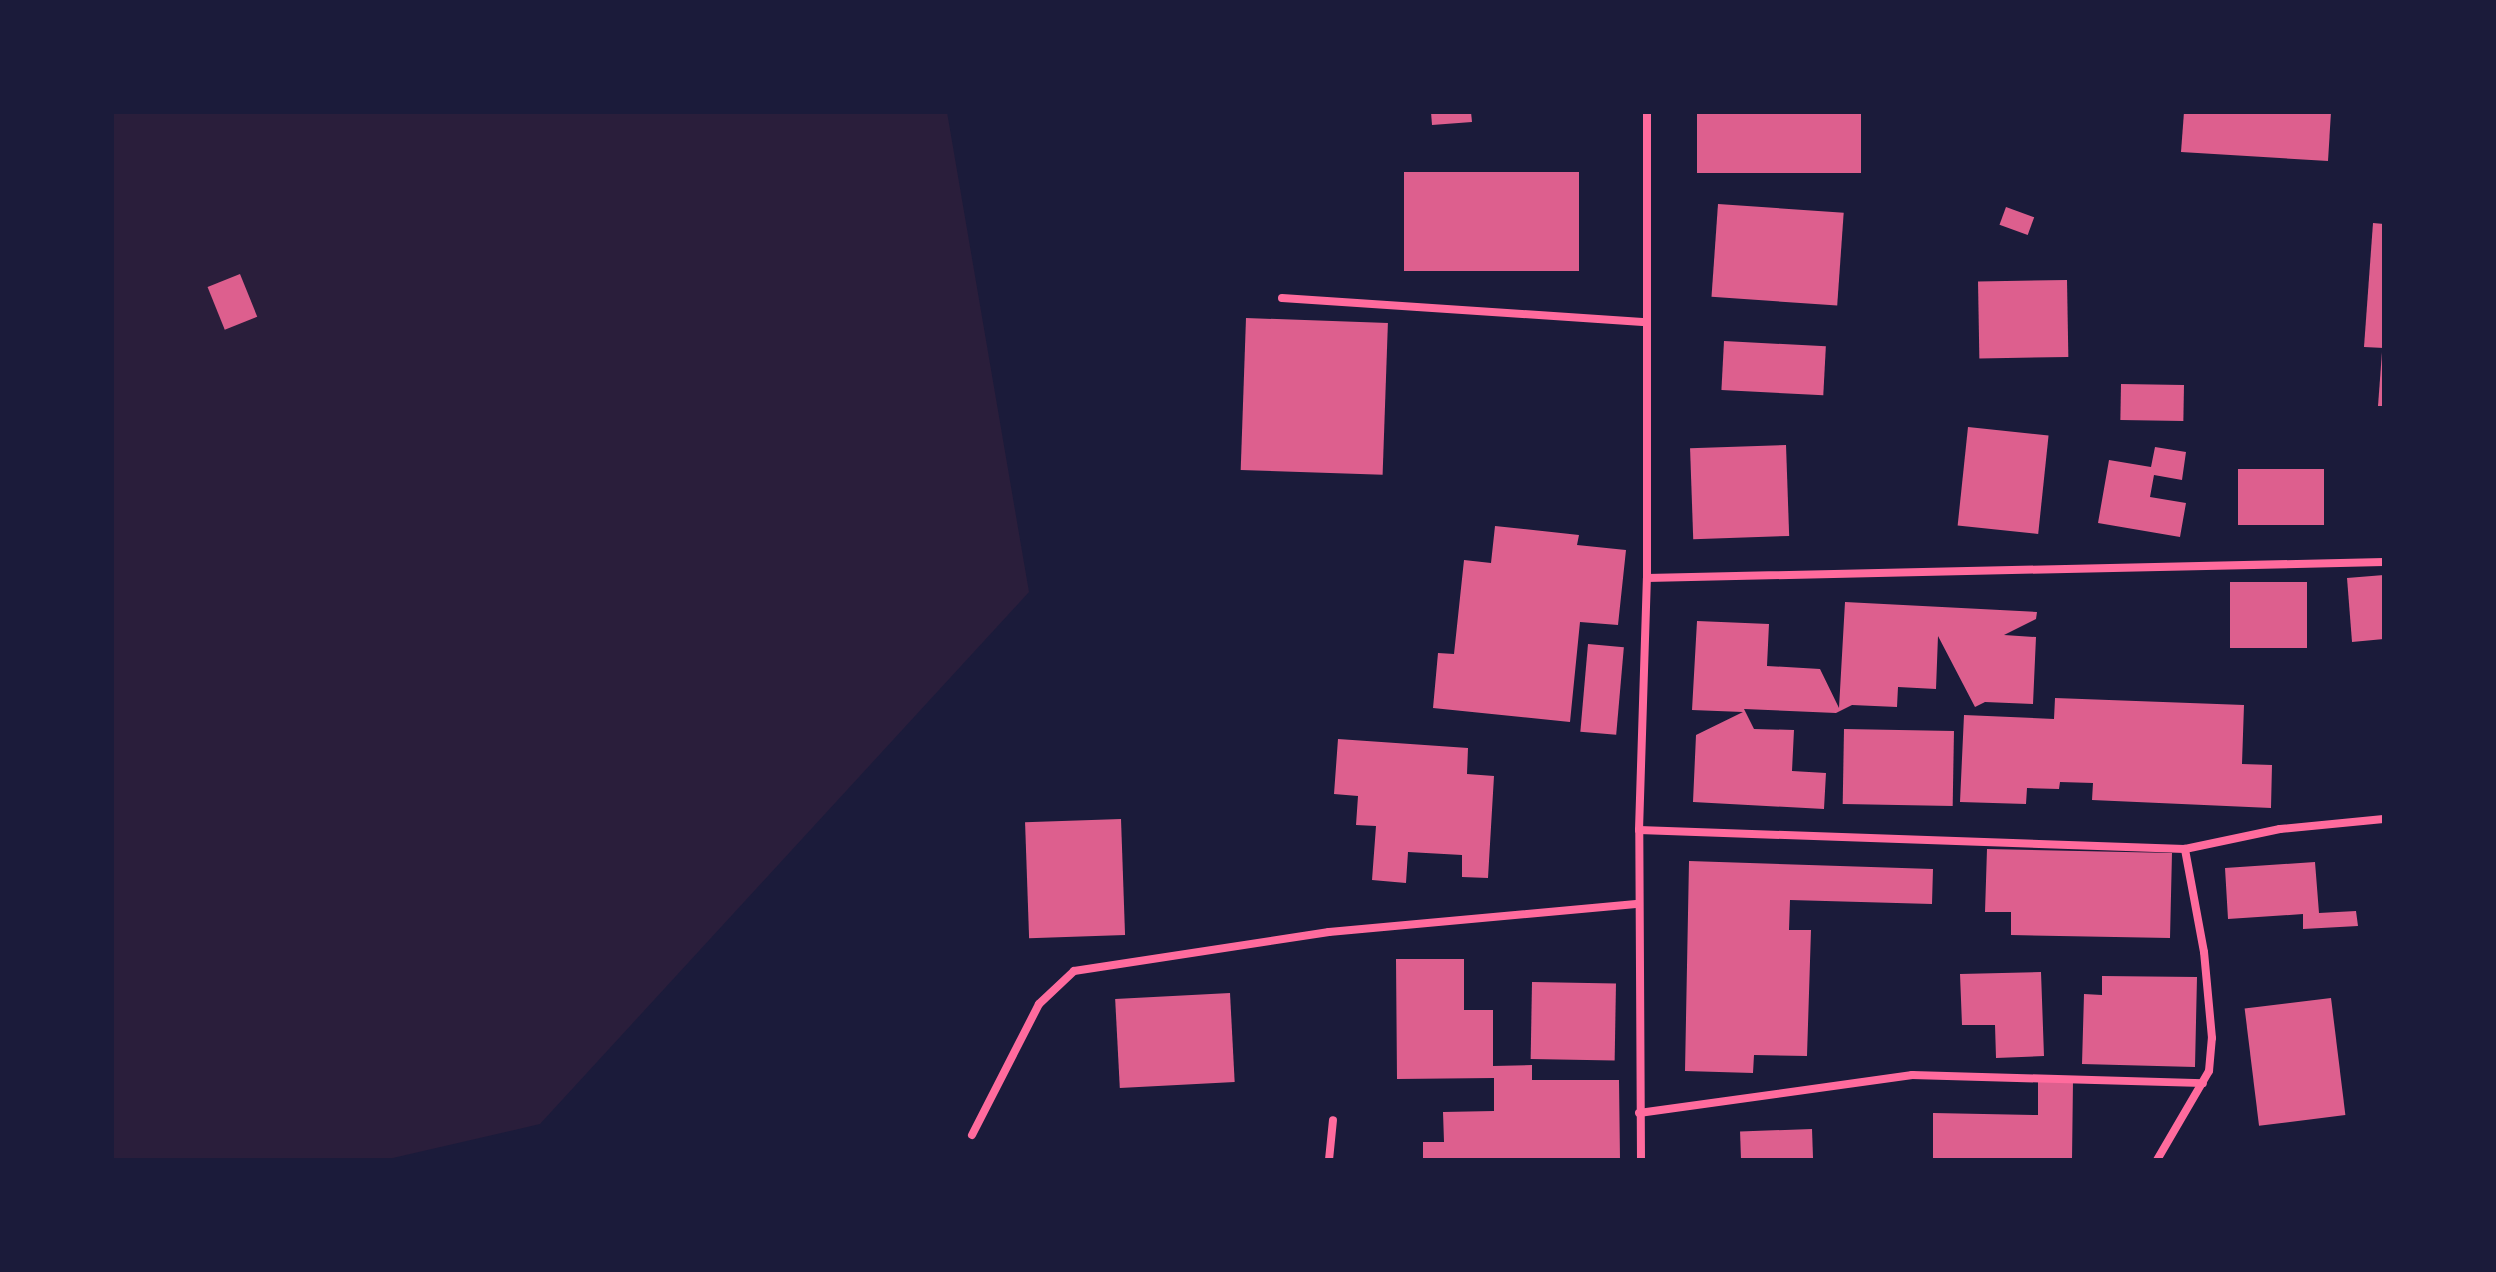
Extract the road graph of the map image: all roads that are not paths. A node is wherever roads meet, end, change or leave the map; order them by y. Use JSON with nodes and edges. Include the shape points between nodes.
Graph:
{"nodes":[{"id":1,"x":1647,"y":112,"type":"edge"},
{"id":2,"x":1282,"y":298,"type":"dead end"},
{"id":3,"x":1646,"y":322,"type":"junction"},
{"id":4,"x":2384,"y":562,"type":"edge"},
{"id":5,"x":1647,"y":578,"type":"junction"},
{"id":6,"x":2384,"y":819,"type":"edge"},
{"id":7,"x":1639,"y":830,"type":"junction"},
{"id":8,"x":2185,"y":849,"type":"junction"},
{"id":9,"x":1639,"y":904,"type":"junction"},
{"id":10,"x":2203,"y":1083,"type":"junction"},
{"id":11,"x":1639,"y":1113,"type":"junction"},
{"id":12,"x":1333,"y":1120,"type":"dead end"},
{"id":13,"x":972,"y":1135,"type":"dead end"},
{"id":14,"x":1329,"y":1160,"type":"edge"},
{"id":15,"x":1641,"y":1160,"type":"edge"},
{"id":16,"x":2157,"y":1160,"type":"edge"}],
"edges":[{"from":1,"to":3,"type":"street"},
{"from":2,"to":3,"type":"street"},
{"from":3,"to":5,"type":"street"},
{"from":4,"to":5,"type":"street"},
{"from":5,"to":7,"type":"street"},
{"from":6,"to":8,"type":"street","via":[[2280,829]]},
{"from":7,"to":8,"type":"street"},
{"from":7,"to":9,"type":"street"},
{"from":8,"to":10,"type":"street","via":[[2204,952],[2212,1038]]},
{"from":9,"to":11,"type":"street"},
{"from":9,"to":13,"type":"street","via":[[1329,932],[1074,971],[1039,1004]]},
{"from":10,"to":11,"type":"street","via":[[1912,1075]]},
{"from":10,"to":16,"type":"street"},
{"from":11,"to":15,"type":"street"},
{"from":12,"to":14,"type":"street"}]}
